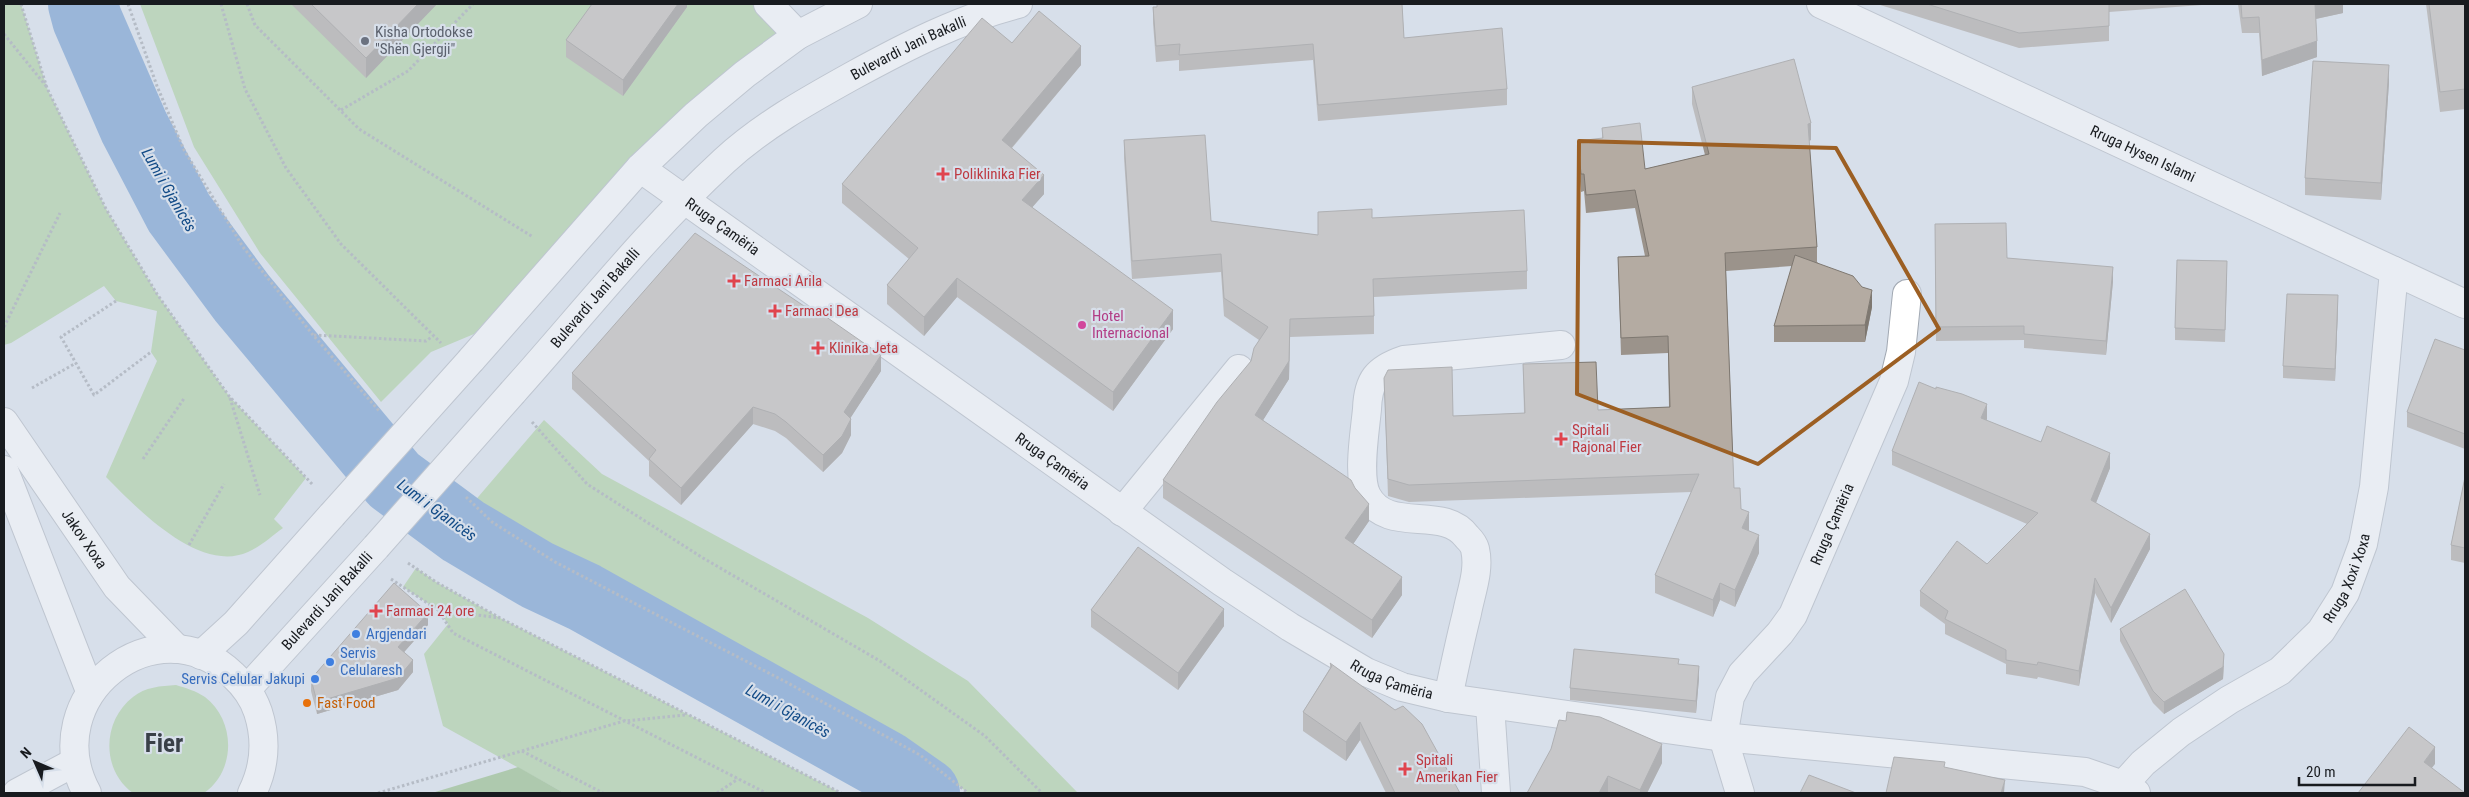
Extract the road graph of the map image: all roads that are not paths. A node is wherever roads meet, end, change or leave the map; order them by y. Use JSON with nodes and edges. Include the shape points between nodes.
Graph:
{"nodes":[{"id":1,"x":768,"y":4,"type":"edge"},
{"id":2,"x":858,"y":4,"type":"edge"},
{"id":3,"x":1018,"y":4,"type":"edge"},
{"id":4,"x":1821,"y":4,"type":"edge"},
{"id":5,"x":798,"y":35,"type":"junction"},
{"id":6,"x":640,"y":168,"type":"junction"},
{"id":7,"x":684,"y":200,"type":"junction"},
{"id":8,"x":2394,"y":271,"type":"junction"},
{"id":9,"x":1908,"y":294,"type":"dead end"},
{"id":10,"x":2465,"y":304,"type":"edge"},
{"id":11,"x":1561,"y":345,"type":"dead end"},
{"id":12,"x":1239,"y":369,"type":"dead end"},
{"id":13,"x":4,"y":422,"type":"edge"},
{"id":14,"x":4,"y":470,"type":"edge"},
{"id":15,"x":1122,"y":512,"type":"junction"},
{"id":16,"x":189,"y":652,"type":"junction"},
{"id":17,"x":247,"y":689,"type":"junction"},
{"id":18,"x":90,"y":691,"type":"junction"},
{"id":19,"x":1448,"y":698,"type":"junction"},
{"id":20,"x":1490,"y":706,"type":"junction"},
{"id":21,"x":1723,"y":737,"type":"junction"},
{"id":22,"x":75,"y":762,"type":"junction"},
{"id":23,"x":2130,"y":789,"type":"edge"},
{"id":24,"x":17,"y":793,"type":"edge"},
{"id":25,"x":87,"y":793,"type":"edge"},
{"id":26,"x":252,"y":793,"type":"edge"},
{"id":27,"x":1496,"y":793,"type":"edge"},
{"id":28,"x":1740,"y":793,"type":"edge"}],
"edges":[{"from":1,"to":5,"type":"street"},
{"from":2,"to":5,"type":"street"},
{"from":3,"to":7,"type":"street","name":"Bulevardi Jani Bakalli","via":[[990,11],[928,37],[794,108],[726,160]]},
{"from":4,"to":8,"type":"street","name":"Rruga Hysen Islami"},
{"from":5,"to":6,"type":"street","via":[[713,100]]},
{"from":6,"to":7,"type":"street","name":"Rruga Çamëria"},
{"from":6,"to":16,"type":"street","bridge":true,"via":[[236,623]]},
{"from":7,"to":15,"type":"street","name":"Rruga Çamëria"},
{"from":7,"to":17,"type":"street","name":"Bulevardi Jani Bakalli","bridge":true},
{"from":8,"to":10,"type":"street","name":"Rruga Hysen Islami"},
{"from":8,"to":23,"type":"street","name":"Rruga Xoxi Xoxa","via":[[2374,488],[2363,544],[2345,592],[2320,631],[2280,671],[2180,732],[2143,763]]},
{"from":9,"to":21,"type":"street","name":"Rruga Çamëria","via":[[1894,381],[1793,616],[1742,674],[1730,697]]},
{"from":11,"to":19,"type":"street","via":[[1404,360],[1387,366],[1374,380],[1367,398],[1363,474],[1367,495],[1380,511],[1400,518],[1440,520],[1462,529],[1475,548],[1476,570]]},
{"from":12,"to":15,"type":"street"},
{"from":13,"to":16,"type":"street","name":"Jakov Xoxa","via":[[118,587]]},
{"from":14,"to":18,"type":"street"},
{"from":15,"to":19,"type":"street","name":"Rruga Çamëria","via":[[1339,658],[1402,687]]},
{"from":16,"to":17,"type":"street","via":[[224,666]]},
{"from":16,"to":18,"type":"street","via":[[152,651],[133,657],[107,673]]},
{"from":17,"to":26,"type":"street","via":[[264,729],[264,754]]},
{"from":18,"to":22,"type":"street","via":[[77,721]]},
{"from":19,"to":20,"type":"street","name":"Rruga Çamëria"},
{"from":20,"to":21,"type":"street","name":"Rruga Çamëria"},
{"from":20,"to":27,"type":"street"},
{"from":21,"to":23,"type":"street","name":"Rruga Çamëria","via":[[2085,772]]},
{"from":21,"to":28,"type":"street"},
{"from":22,"to":24,"type":"street"},
{"from":22,"to":25,"type":"street"}]}
